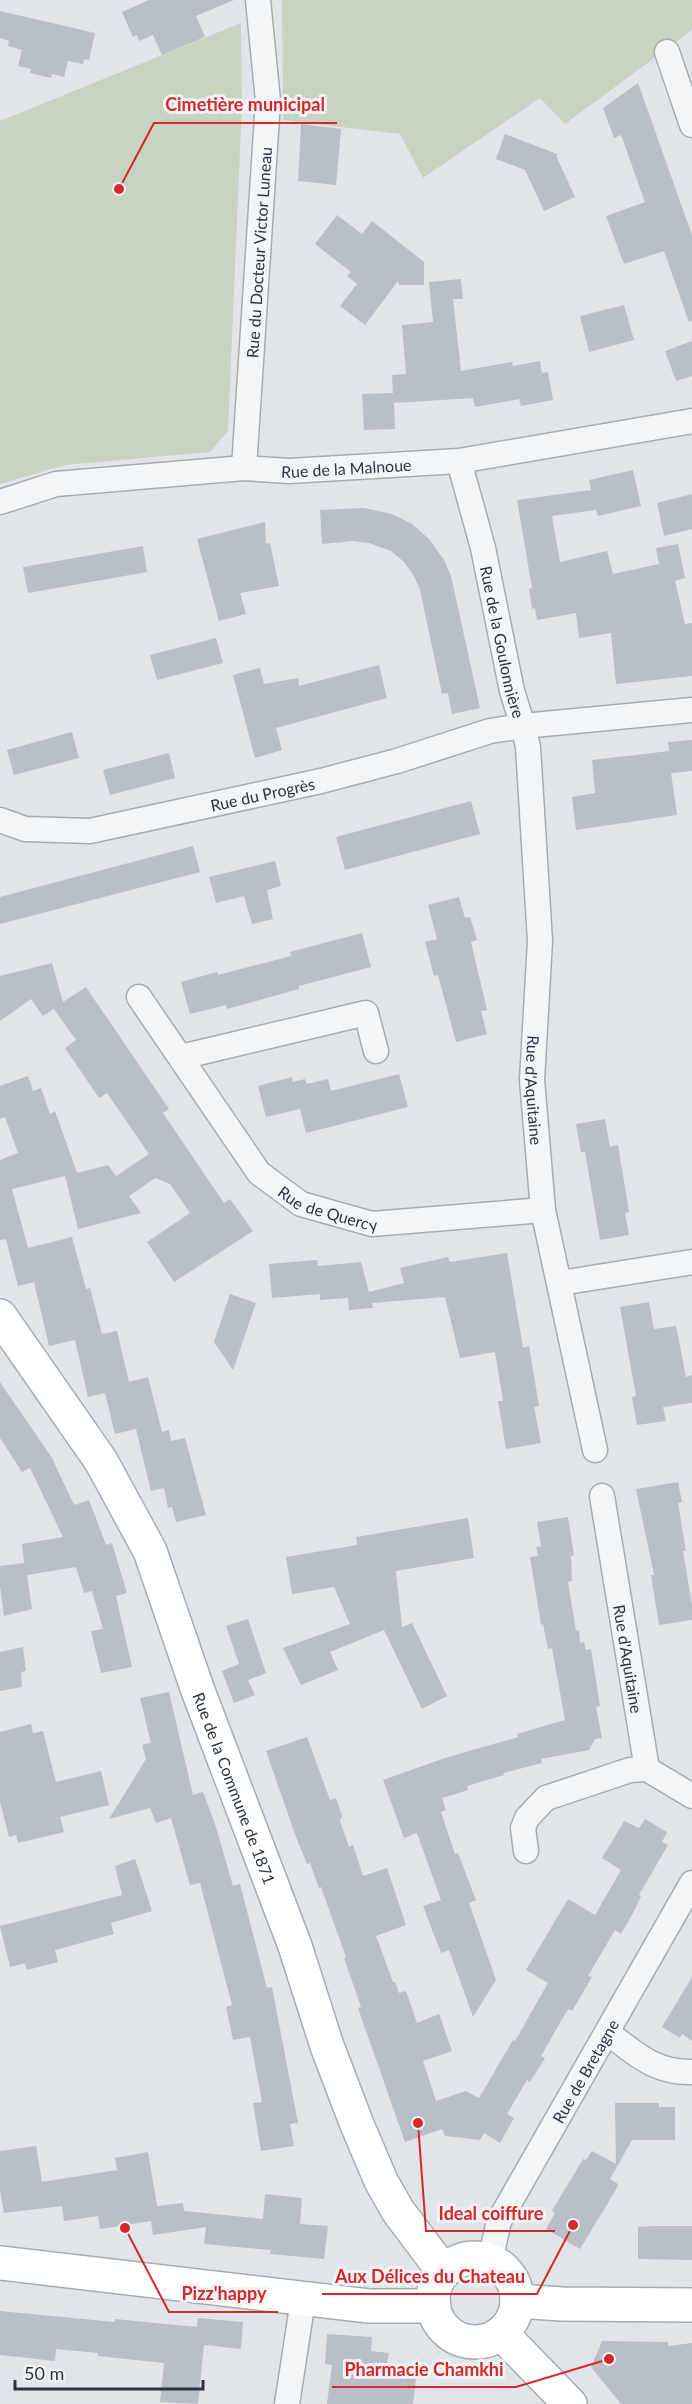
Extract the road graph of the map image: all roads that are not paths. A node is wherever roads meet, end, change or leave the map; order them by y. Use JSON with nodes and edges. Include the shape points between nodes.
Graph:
{"nodes":[{"id":1,"x":258,"y":0,"type":"edge"},
{"id":2,"x":667,"y":52,"type":"dead end"},
{"id":3,"x":692,"y":125,"type":"edge"},
{"id":4,"x":692,"y":421,"type":"edge"},
{"id":5,"x":459,"y":461,"type":"junction"},
{"id":6,"x":244,"y":468,"type":"junction"},
{"id":7,"x":0,"y":502,"type":"edge"},
{"id":8,"x":692,"y":710,"type":"edge"},
{"id":9,"x":523,"y":726,"type":"junction"},
{"id":10,"x":0,"y":820,"type":"edge"},
{"id":11,"x":138,"y":997,"type":"dead end"},
{"id":12,"x":375,"y":1051,"type":"dead end"},
{"id":13,"x":181,"y":1057,"type":"junction"},
{"id":14,"x":543,"y":1210,"type":"junction"},
{"id":15,"x":692,"y":1262,"type":"edge"},
{"id":16,"x":560,"y":1283,"type":"junction"},
{"id":17,"x":0,"y":1316,"type":"edge"},
{"id":18,"x":595,"y":1450,"type":"dead end"},
{"id":19,"x":602,"y":1496,"type":"dead end"},
{"id":20,"x":647,"y":1769,"type":"junction"},
{"id":21,"x":692,"y":1796,"type":"edge"},
{"id":22,"x":526,"y":1851,"type":"dead end"},
{"id":23,"x":692,"y":1883,"type":"edge"},
{"id":24,"x":608,"y":2033,"type":"junction"},
{"id":25,"x":692,"y":2072,"type":"edge"},
{"id":26,"x":490,"y":2261,"type":"junction"},
{"id":27,"x":0,"y":2263,"type":"edge"},
{"id":28,"x":444,"y":2272,"type":"junction"},
{"id":29,"x":303,"y":2300,"type":"junction"},
{"id":30,"x":518,"y":2301,"type":"junction"},
{"id":31,"x":692,"y":2305,"type":"edge"},
{"id":32,"x":434,"y":2306,"type":"junction"},
{"id":33,"x":501,"y":2333,"type":"junction"},
{"id":34,"x":287,"y":2404,"type":"edge"},
{"id":35,"x":570,"y":2404,"type":"edge"}],
"edges":[{"from":1,"to":6,"type":"street","name":"Rue du Docteur Victor Luneau","via":[[268,101]]},
{"from":2,"to":3,"type":"street"},
{"from":4,"to":5,"type":"street","name":"Rue de la Malnoue"},
{"from":5,"to":6,"type":"street","name":"Rue de la Malnoue","via":[[289,471]]},
{"from":5,"to":9,"type":"street","name":"Rue de la Goulonnière"},
{"from":6,"to":7,"type":"street","name":"Rue de la Malnoue","via":[[56,484]]},
{"from":8,"to":9,"type":"street","name":"Rue de la Goulonnière"},
{"from":9,"to":10,"type":"street","name":"Rue du Progrès","via":[[490,731],[321,781],[90,831],[25,829]]},
{"from":9,"to":14,"type":"street","name":"Rue d'Aquitaine","via":[[528,747],[540,941],[532,1080]]},
{"from":11,"to":13,"type":"street","name":"Rue de Quercy"},
{"from":12,"to":13,"type":"street","via":[[366,1013]]},
{"from":13,"to":14,"type":"street","name":"Rue de Quercy","via":[[259,1173],[301,1204],[372,1224]]},
{"from":14,"to":16,"type":"street","name":"Rue d'Aquitaine"},
{"from":15,"to":16,"type":"street"},
{"from":16,"to":18,"type":"street","name":"Rue d'Aquitaine"},
{"from":17,"to":28,"type":"street","name":"Rue de la Commune de 1871","via":[[101,1461],[150,1551],[197,1688],[296,1946],[327,2046],[356,2121],[398,2211]]},
{"from":19,"to":20,"type":"street","name":"Rue d'Aquitaine"},
{"from":20,"to":21,"type":"street"},
{"from":20,"to":22,"type":"street","via":[[630,1770],[546,1798],[526,1818]]},
{"from":23,"to":24,"type":"street","name":"Rue de Bretagne"},
{"from":24,"to":25,"type":"street","via":[[647,2063],[674,2073]]},
{"from":24,"to":26,"type":"street","name":"Rue de Bretagne","via":[[499,2221]]},
{"from":26,"to":28,"type":"street","via":[[470,2258]]},
{"from":26,"to":30,"type":"street","via":[[507,2272]]},
{"from":27,"to":29,"type":"street"},
{"from":28,"to":32,"type":"street","via":[[437,2282]]},
{"from":29,"to":32,"type":"street"},
{"from":29,"to":34,"type":"street"},
{"from":30,"to":31,"type":"street"},
{"from":30,"to":33,"type":"street","via":[[511,2323]]},
{"from":32,"to":33,"type":"street","via":[[441,2324],[461,2339],[477,2342]]},
{"from":33,"to":35,"type":"street"}]}
